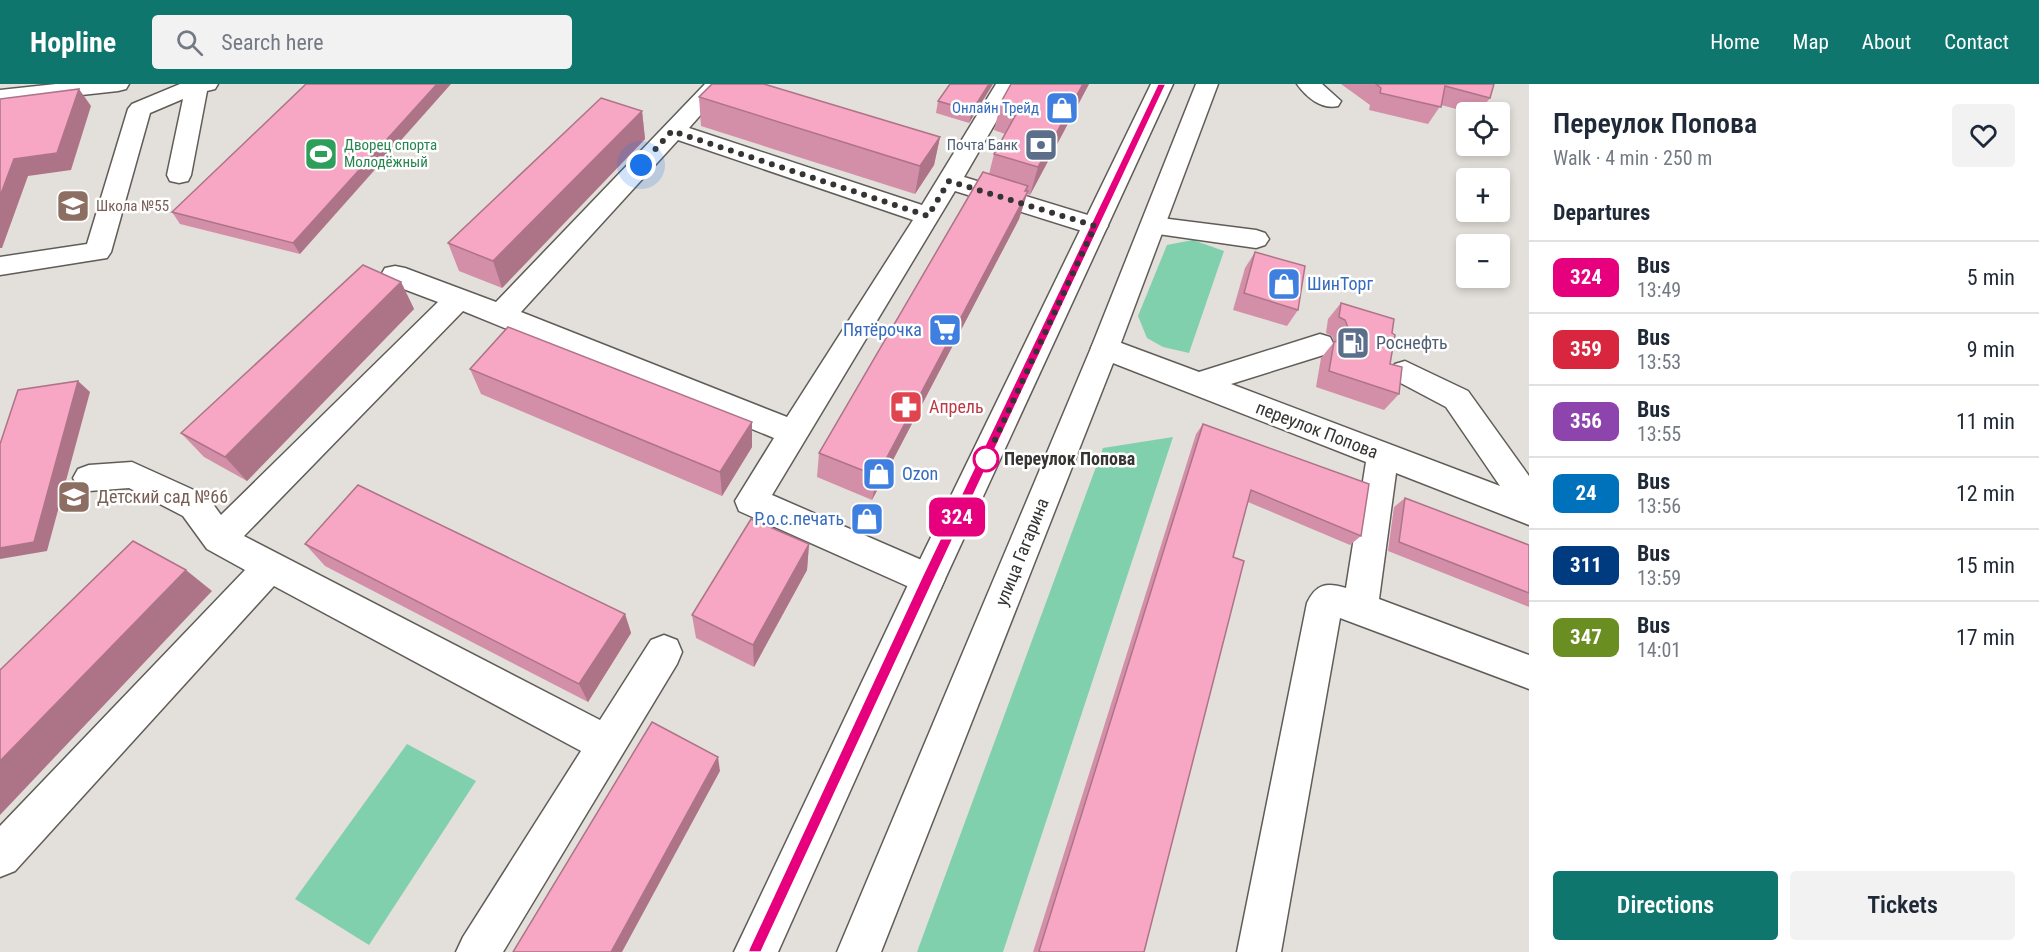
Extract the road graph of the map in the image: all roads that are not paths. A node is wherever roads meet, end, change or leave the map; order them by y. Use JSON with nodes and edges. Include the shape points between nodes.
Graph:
{"nodes":[{"id":1,"x":118,"y":84,"type":"edge"},
{"id":2,"x":196,"y":84,"type":"edge"},
{"id":3,"x":717,"y":84,"type":"edge"},
{"id":4,"x":1007,"y":84,"type":"edge"},
{"id":5,"x":1162,"y":84,"type":"edge"},
{"id":6,"x":1207,"y":84,"type":"edge"},
{"id":7,"x":1308,"y":84,"type":"edge"},
{"id":8,"x":0,"y":98,"type":"edge"},
{"id":9,"x":1330,"y":101,"type":"dead end"},
{"id":10,"x":672,"y":131,"type":"junction"},
{"id":11,"x":178,"y":175,"type":"dead end"},
{"id":12,"x":949,"y":181,"type":"junction"},
{"id":13,"x":928,"y":216,"type":"junction"},
{"id":14,"x":1095,"y":226,"type":"junction"},
{"id":15,"x":1153,"y":226,"type":"junction"},
{"id":16,"x":1256,"y":239,"type":"dead end"},
{"id":17,"x":0,"y":266,"type":"edge"},
{"id":18,"x":394,"y":275,"type":"dead end"},
{"id":19,"x":457,"y":300,"type":"junction"},
{"id":20,"x":501,"y":315,"type":"junction"},
{"id":21,"x":1320,"y":345,"type":"dead end"},
{"id":22,"x":1105,"y":348,"type":"junction"},
{"id":23,"x":1405,"y":372,"type":"dead end"},
{"id":24,"x":1197,"y":384,"type":"junction"},
{"id":25,"x":794,"y":433,"type":"junction"},
{"id":26,"x":1492,"y":439,"type":"junction"},
{"id":27,"x":1383,"y":455,"type":"junction"},
{"id":28,"x":89,"y":478,"type":"dead end"},
{"id":29,"x":1457,"y":484,"type":"junction"},
{"id":30,"x":1529,"y":502,"type":"edge"},
{"id":31,"x":1529,"y":511,"type":"edge"},
{"id":32,"x":219,"y":539,"type":"junction"},
{"id":33,"x":270,"y":567,"type":"junction"},
{"id":34,"x":928,"y":579,"type":"junction"},
{"id":35,"x":1360,"y":608,"type":"junction"},
{"id":36,"x":664,"y":652,"type":"dead end"},
{"id":37,"x":1529,"y":672,"type":"edge"},
{"id":38,"x":607,"y":744,"type":"junction"},
{"id":39,"x":0,"y":856,"type":"edge"},
{"id":40,"x":478,"y":952,"type":"edge"},
{"id":41,"x":756,"y":952,"type":"edge"},
{"id":42,"x":859,"y":952,"type":"edge"},
{"id":43,"x":1259,"y":952,"type":"edge"}],
"edges":[{"from":1,"to":8,"type":"main road"},
{"from":2,"to":11,"type":"main road"},
{"from":2,"to":17,"type":"main road","via":[[141,109],[98,252]]},
{"from":3,"to":10,"type":"main road"},
{"from":4,"to":12,"type":"main road"},
{"from":5,"to":14,"type":"main road"},
{"from":6,"to":15,"type":"main road","name":"улица Гагарина"},
{"from":7,"to":9,"type":"main road"},
{"from":10,"to":13,"type":"main road"},
{"from":10,"to":20,"type":"main road"},
{"from":12,"to":13,"type":"main road"},
{"from":12,"to":14,"type":"main road"},
{"from":13,"to":25,"type":"main road"},
{"from":14,"to":34,"type":"main road"},
{"from":15,"to":16,"type":"main road"},
{"from":15,"to":22,"type":"main road","name":"улица Гагарина"},
{"from":18,"to":19,"type":"main road"},
{"from":19,"to":20,"type":"main road"},
{"from":19,"to":32,"type":"main road"},
{"from":20,"to":25,"type":"main road"},
{"from":21,"to":24,"type":"main road"},
{"from":22,"to":24,"type":"main road","name":"переулок Попова"},
{"from":22,"to":42,"type":"main road","name":"улица Гагарина"},
{"from":23,"to":26,"type":"main road","via":[[1457,399]]},
{"from":24,"to":27,"type":"main road","name":"переулок Попова"},
{"from":25,"to":34,"type":"main road","via":[[751,501]]},
{"from":26,"to":29,"type":"main road","via":[[1477,452]]},
{"from":26,"to":30,"type":"main road"},
{"from":27,"to":29,"type":"main road","name":"переулок Попова"},
{"from":27,"to":35,"type":"main road"},
{"from":28,"to":32,"type":"main road","via":[[132,476],[150,484],[195,506]]},
{"from":29,"to":31,"type":"main road","name":"переулок Попова"},
{"from":32,"to":33,"type":"main road"},
{"from":33,"to":38,"type":"main road"},
{"from":33,"to":39,"type":"main road"},
{"from":34,"to":41,"type":"main road"},
{"from":35,"to":37,"type":"main road"},
{"from":35,"to":43,"type":"main road","via":[[1331,599],[1325,603]]},
{"from":36,"to":38,"type":"main road"},
{"from":38,"to":40,"type":"main road"}]}
